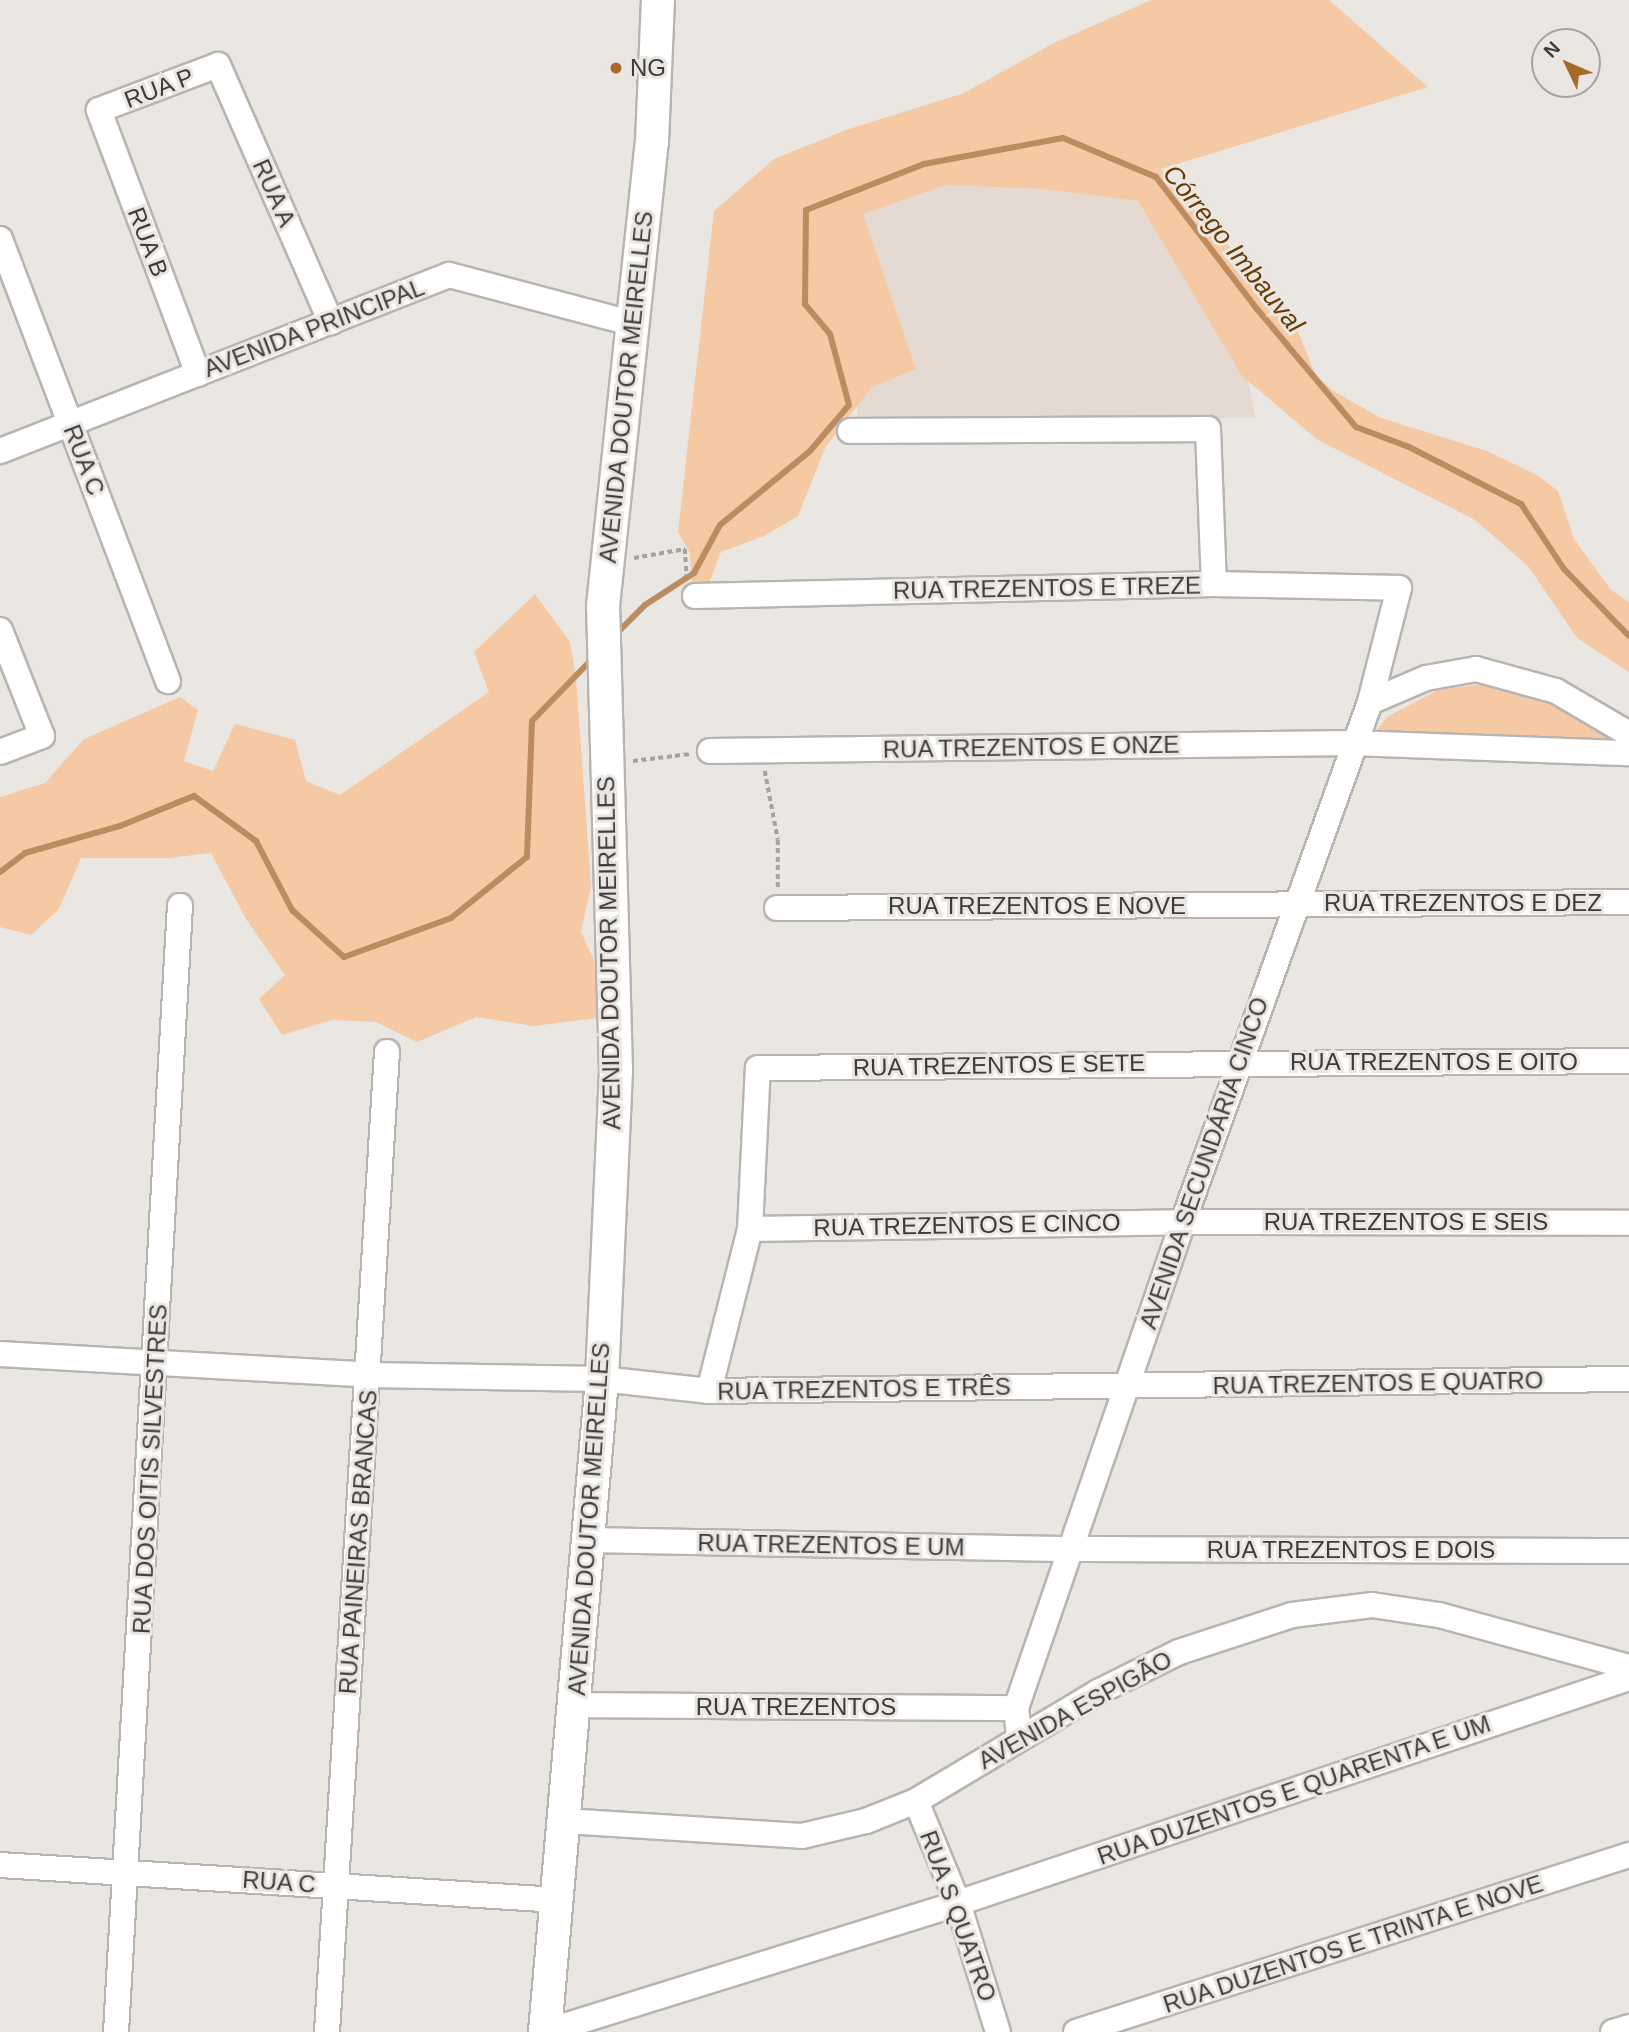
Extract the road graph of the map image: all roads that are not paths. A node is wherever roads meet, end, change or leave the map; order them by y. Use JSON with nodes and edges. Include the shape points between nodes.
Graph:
{"nodes":[{"id":1,"x":658,"y":0,"type":"edge"},
{"id":2,"x":218,"y":65,"type":"joint"},
{"id":3,"x":99,"y":110,"type":"joint"},
{"id":4,"x":0,"y":239,"type":"edge"},
{"id":5,"x":331,"y":321,"type":"junction"},
{"id":6,"x":634,"y":324,"type":"junction"},
{"id":7,"x":198,"y":374,"type":"junction"},
{"id":8,"x":70,"y":424,"type":"junction"},
{"id":9,"x":850,"y":431,"type":"dead end"},
{"id":10,"x":0,"y":451,"type":"edge"},
{"id":11,"x":1214,"y":584,"type":"junction"},
{"id":12,"x":1399,"y":588,"type":"joint"},
{"id":13,"x":695,"y":596,"type":"dead end"},
{"id":14,"x":0,"y":630,"type":"edge"},
{"id":15,"x":168,"y":681,"type":"dead end"},
{"id":16,"x":1370,"y":702,"type":"junction"},
{"id":17,"x":1629,"y":734,"type":"edge"},
{"id":18,"x":1352,"y":743,"type":"junction"},
{"id":19,"x":710,"y":751,"type":"road end"},
{"id":20,"x":0,"y":752,"type":"edge"},
{"id":21,"x":1629,"y":753,"type":"edge"},
{"id":22,"x":1629,"y":902,"type":"edge"},
{"id":23,"x":1296,"y":903,"type":"junction"},
{"id":24,"x":180,"y":906,"type":"dead end"},
{"id":25,"x":777,"y":908,"type":"road end"},
{"id":26,"x":387,"y":1052,"type":"dead end"},
{"id":27,"x":1240,"y":1062,"type":"junction"},
{"id":28,"x":1629,"y":1062,"type":"edge"},
{"id":29,"x":1183,"y":1222,"type":"junction"},
{"id":30,"x":1629,"y":1223,"type":"edge"},
{"id":31,"x":750,"y":1229,"type":"junction"},
{"id":32,"x":0,"y":1354,"type":"edge"},
{"id":33,"x":156,"y":1365,"type":"junction"},
{"id":34,"x":370,"y":1376,"type":"junction"},
{"id":35,"x":602,"y":1379,"type":"junction"},
{"id":36,"x":1629,"y":1379,"type":"edge"},
{"id":37,"x":1126,"y":1386,"type":"junction"},
{"id":38,"x":709,"y":1391,"type":"junction"},
{"id":39,"x":588,"y":1540,"type":"junction"},
{"id":40,"x":1074,"y":1549,"type":"junction"},
{"id":41,"x":1629,"y":1551,"type":"edge"},
{"id":42,"x":1629,"y":1667,"type":"edge"},
{"id":43,"x":1629,"y":1678,"type":"edge"},
{"id":44,"x":575,"y":1705,"type":"junction"},
{"id":45,"x":1016,"y":1708,"type":"junction"},
{"id":46,"x":1019,"y":1739,"type":"junction"},
{"id":47,"x":916,"y":1801,"type":"junction"},
{"id":48,"x":565,"y":1821,"type":"junction"},
{"id":49,"x":1629,"y":1855,"type":"edge"},
{"id":50,"x":0,"y":1865,"type":"edge"},
{"id":51,"x":126,"y":1871,"type":"junction"},
{"id":52,"x":334,"y":1886,"type":"junction"},
{"id":53,"x":558,"y":1900,"type":"junction"},
{"id":54,"x":958,"y":1903,"type":"junction"},
{"id":55,"x":1629,"y":2027,"type":"edge"},
{"id":56,"x":116,"y":2032,"type":"edge"},
{"id":57,"x":327,"y":2032,"type":"edge"},
{"id":58,"x":545,"y":2032,"type":"edge"},
{"id":59,"x":998,"y":2032,"type":"edge"},
{"id":60,"x":1076,"y":2032,"type":"edge"},
{"id":61,"x":1613,"y":2032,"type":"edge"}],
"edges":[{"from":1,"to":6,"type":"main road","name":"AVENIDA DOUTOR MEIRELLES","via":[[653,142]]},
{"from":2,"to":3,"type":"street","name":"RUA P"},
{"from":2,"to":5,"type":"street","name":"RUA A"},
{"from":3,"to":7,"type":"street","name":"RUA B"},
{"from":4,"to":8,"type":"street","name":"RUA C"},
{"from":5,"to":6,"type":"street","name":"AVENIDA PRINCIPAL","via":[[449,275]]},
{"from":5,"to":7,"type":"street","name":"AVENIDA PRINCIPAL"},
{"from":6,"to":35,"type":"main road","name":"AVENIDA DOUTOR MEIRELLES","via":[[603,606],[616,1070]]},
{"from":7,"to":8,"type":"street","name":"AVENIDA PRINCIPAL"},
{"from":8,"to":10,"type":"street","name":"AVENIDA PRINCIPAL"},
{"from":8,"to":15,"type":"street","name":"RUA C"},
{"from":9,"to":11,"type":"street","via":[[1208,429]]},
{"from":11,"to":12,"type":"street","name":"RUA TREZENTOS E TREZE"},
{"from":11,"to":13,"type":"street","name":"RUA TREZENTOS E TREZE"},
{"from":12,"to":16,"type":"street","name":"AVENIDA SECUNDÁRIA CINCO"},
{"from":14,"to":20,"type":"street","via":[[42,736]]},
{"from":16,"to":17,"type":"street","via":[[1426,678],[1476,669],[1556,691]]},
{"from":16,"to":18,"type":"street","name":"AVENIDA SECUNDÁRIA CINCO"},
{"from":18,"to":19,"type":"street","name":"RUA TREZENTOS E ONZE"},
{"from":18,"to":21,"type":"street","name":"RUA TREZENTOS E ONZE"},
{"from":18,"to":23,"type":"street","name":"AVENIDA SECUNDÁRIA CINCO"},
{"from":22,"to":23,"type":"street","name":"RUA TREZENTOS E DEZ"},
{"from":23,"to":25,"type":"street","name":"RUA TREZENTOS E NOVE"},
{"from":23,"to":27,"type":"street","name":"AVENIDA SECUNDÁRIA CINCO"},
{"from":24,"to":33,"type":"street","name":"RUA DOS OITIS SILVESTRES"},
{"from":26,"to":34,"type":"street","name":"RUA PAINEIRAS BRANCAS"},
{"from":27,"to":28,"type":"street","name":"RUA TREZENTOS E OITO"},
{"from":27,"to":29,"type":"street","name":"AVENIDA SECUNDÁRIA CINCO"},
{"from":27,"to":31,"type":"street","name":"RUA TREZENTOS E SETE","via":[[758,1068]]},
{"from":29,"to":30,"type":"street","name":"RUA TREZENTOS E SEIS"},
{"from":29,"to":31,"type":"street","name":"RUA TREZENTOS E CINCO"},
{"from":29,"to":37,"type":"street","name":"AVENIDA SECUNDÁRIA CINCO"},
{"from":31,"to":38,"type":"street"},
{"from":32,"to":33,"type":"street","name":"RUA TREZENTOS E TRÊS"},
{"from":33,"to":34,"type":"street","name":"RUA TREZENTOS E TRÊS"},
{"from":33,"to":51,"type":"street","name":"RUA DOS OITIS SILVESTRES"},
{"from":34,"to":35,"type":"street","name":"RUA TREZENTOS E TRÊS"},
{"from":34,"to":52,"type":"street","name":"RUA PAINEIRAS BRANCAS"},
{"from":35,"to":38,"type":"street","name":"RUA TREZENTOS E TRÊS"},
{"from":35,"to":39,"type":"main road","name":"AVENIDA DOUTOR MEIRELLES"},
{"from":36,"to":37,"type":"street","name":"RUA TREZENTOS E QUATRO"},
{"from":37,"to":38,"type":"street","name":"RUA TREZENTOS E TRÊS"},
{"from":37,"to":40,"type":"street","name":"AVENIDA SECUNDÁRIA CINCO"},
{"from":39,"to":40,"type":"street","name":"RUA TREZENTOS E UM"},
{"from":39,"to":44,"type":"main road","name":"AVENIDA DOUTOR MEIRELLES"},
{"from":40,"to":41,"type":"street","name":"RUA TREZENTOS E DOIS"},
{"from":40,"to":45,"type":"street","name":"AVENIDA SECUNDÁRIA CINCO"},
{"from":42,"to":46,"type":"street","name":"AVENIDA ESPIGÃO","via":[[1439,1615],[1372,1605],[1293,1615],[1179,1652]]},
{"from":43,"to":54,"type":"street","name":"RUA DUZENTOS E QUARENTA E UM"},
{"from":44,"to":45,"type":"street","name":"RUA TREZENTOS"},
{"from":44,"to":48,"type":"main road","name":"AVENIDA DOUTOR MEIRELLES"},
{"from":45,"to":46,"type":"street","name":"AVENIDA SECUNDÁRIA CINCO"},
{"from":46,"to":47,"type":"street","name":"AVENIDA ESPIGÃO"},
{"from":47,"to":48,"type":"street","name":"AVENIDA ESPIGÃO","via":[[866,1821],[802,1836]]},
{"from":47,"to":54,"type":"street","name":"RUA S QUATRO"},
{"from":48,"to":53,"type":"main road","name":"AVENIDA DOUTOR MEIRELLES"},
{"from":49,"to":60,"type":"street","name":"RUA DUZENTOS E TRINTA E NOVE"},
{"from":50,"to":51,"type":"street","name":"RUA C"},
{"from":51,"to":52,"type":"street","name":"RUA C"},
{"from":51,"to":56,"type":"street","name":"RUA DOS OITIS SILVESTRES"},
{"from":52,"to":53,"type":"street","name":"RUA C"},
{"from":52,"to":57,"type":"street","name":"RUA PAINEIRAS BRANCAS"},
{"from":53,"to":58,"type":"main road","name":"AVENIDA DOUTOR MEIRELLES"},
{"from":54,"to":58,"type":"street","name":"RUA DUZENTOS E QUARENTA E UM"},
{"from":54,"to":59,"type":"street","name":"RUA S QUATRO"},
{"from":55,"to":61,"type":"street"}]}
